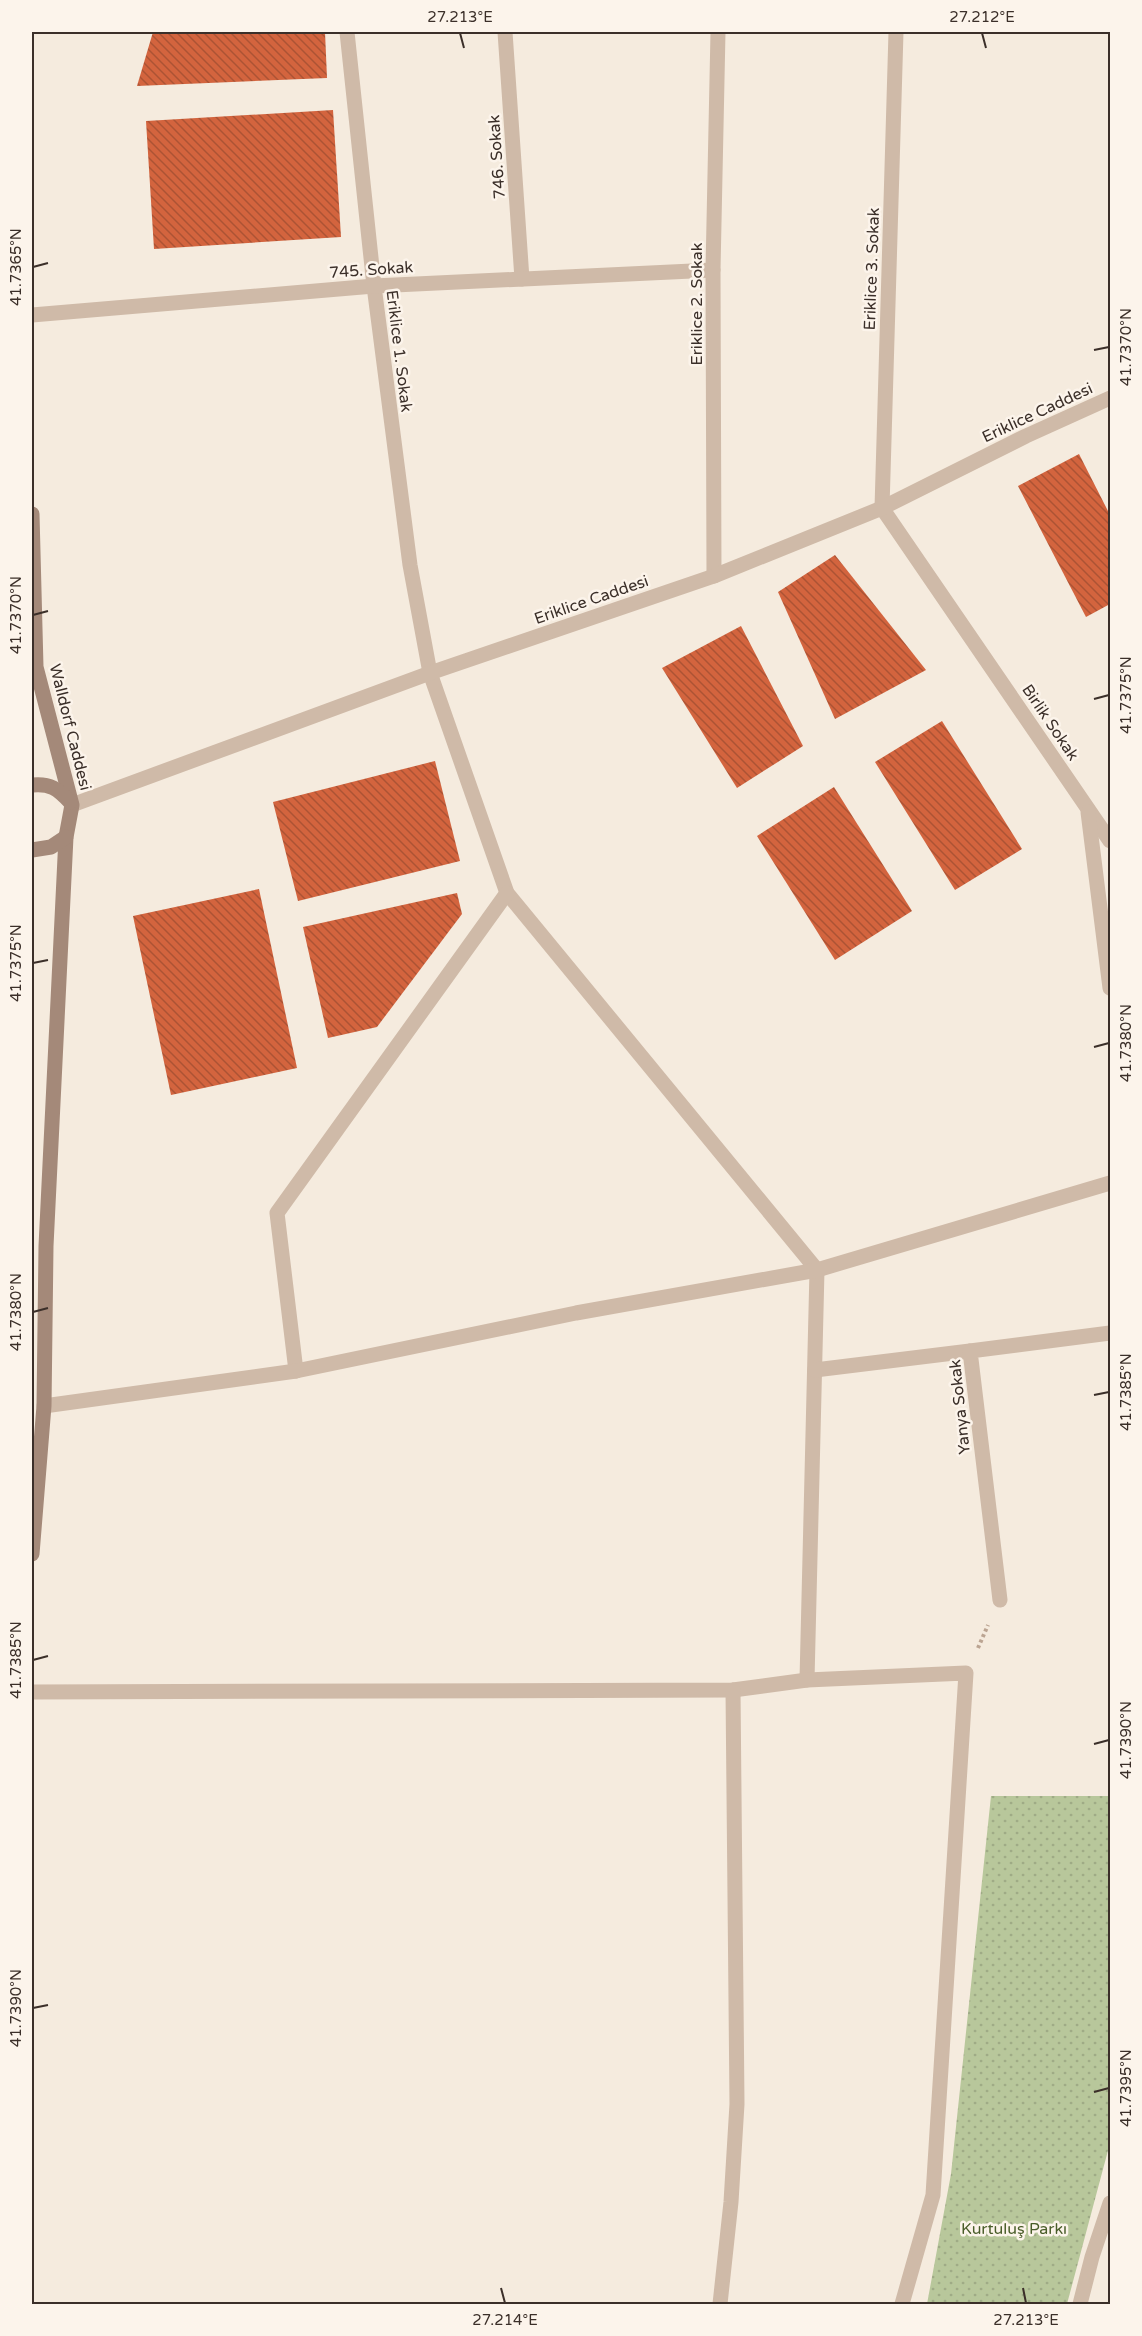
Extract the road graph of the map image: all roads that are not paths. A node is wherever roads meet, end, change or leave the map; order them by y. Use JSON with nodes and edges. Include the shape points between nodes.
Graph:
{"nodes":[{"id":1,"x":347,"y":32,"type":"edge"},
{"id":2,"x":505,"y":32,"type":"edge"},
{"id":3,"x":718,"y":32,"type":"edge"},
{"id":4,"x":896,"y":32,"type":"edge"},
{"id":5,"x":713,"y":270,"type":"junction"},
{"id":6,"x":522,"y":279,"type":"junction"},
{"id":7,"x":374,"y":286,"type":"junction"},
{"id":8,"x":32,"y":315,"type":"edge"},
{"id":9,"x":1110,"y":398,"type":"edge"},
{"id":10,"x":882,"y":508,"type":"junction"},
{"id":11,"x":32,"y":514,"type":"edge"},
{"id":12,"x":714,"y":576,"type":"junction"},
{"id":13,"x":430,"y":674,"type":"junction"},
{"id":14,"x":32,"y":785,"type":"edge"},
{"id":15,"x":72,"y":805,"type":"junction"},
{"id":16,"x":1088,"y":808,"type":"junction"},
{"id":17,"x":66,"y":837,"type":"junction"},
{"id":18,"x":1110,"y":841,"type":"edge"},
{"id":19,"x":32,"y":850,"type":"edge"},
{"id":20,"x":507,"y":893,"type":"junction"},
{"id":21,"x":1110,"y":988,"type":"edge"},
{"id":22,"x":1110,"y":1183,"type":"edge"},
{"id":23,"x":817,"y":1270,"type":"junction"},
{"id":24,"x":1110,"y":1333,"type":"edge"},
{"id":25,"x":970,"y":1351,"type":"junction"},
{"id":26,"x":815,"y":1370,"type":"junction"},
{"id":27,"x":296,"y":1371,"type":"junction"},
{"id":28,"x":44,"y":1406,"type":"junction"},
{"id":29,"x":32,"y":1554,"type":"edge"},
{"id":30,"x":1000,"y":1600,"type":"road end"},
{"id":31,"x":807,"y":1680,"type":"junction"},
{"id":32,"x":733,"y":1690,"type":"junction"},
{"id":33,"x":32,"y":1692,"type":"edge"},
{"id":34,"x":1110,"y":2203,"type":"edge"},
{"id":35,"x":720,"y":2304,"type":"edge"},
{"id":36,"x":902,"y":2304,"type":"edge"},
{"id":37,"x":1080,"y":2304,"type":"edge"}],
"edges":[{"from":1,"to":7,"type":"street","name":"Eriklice 1. Sokak"},
{"from":2,"to":6,"type":"street","name":"746. Sokak"},
{"from":3,"to":5,"type":"street","name":"Eriklice 2. Sokak"},
{"from":4,"to":10,"type":"street","name":"Eriklice 3. Sokak"},
{"from":5,"to":6,"type":"street","name":"745. Sokak"},
{"from":5,"to":12,"type":"street","name":"Eriklice 2. Sokak"},
{"from":6,"to":7,"type":"street","name":"745. Sokak"},
{"from":7,"to":8,"type":"street","name":"745. Sokak"},
{"from":7,"to":13,"type":"street","name":"Eriklice 1. Sokak","via":[[410,565]]},
{"from":9,"to":10,"type":"street","name":"Eriklice Caddesi"},
{"from":10,"to":12,"type":"street","name":"Eriklice Caddesi"},
{"from":10,"to":16,"type":"street","name":"Birlik Sokak"},
{"from":11,"to":15,"type":"main road","name":"Walldorf Caddesi","via":[[36,667]]},
{"from":12,"to":13,"type":"street","name":"Eriklice Caddesi"},
{"from":13,"to":15,"type":"street","name":"Eriklice Caddesi"},
{"from":13,"to":20,"type":"street","name":"Eriklice 1. Sokak"},
{"from":14,"to":15,"type":"main road","via":[[58,790]]},
{"from":15,"to":17,"type":"main road"},
{"from":16,"to":18,"type":"street"},
{"from":16,"to":21,"type":"street","name":"Birlik Sokak"},
{"from":17,"to":19,"type":"main road","via":[[51,847]]},
{"from":17,"to":28,"type":"main road","via":[[46,1246]]},
{"from":20,"to":23,"type":"street"},
{"from":20,"to":27,"type":"street","via":[[277,1212]]},
{"from":22,"to":23,"type":"street"},
{"from":23,"to":26,"type":"street"},
{"from":23,"to":27,"type":"street"},
{"from":24,"to":25,"type":"street","name":"Yanya Sokak"},
{"from":25,"to":26,"type":"street"},
{"from":25,"to":30,"type":"street","name":"Yanya Sokak"},
{"from":26,"to":31,"type":"street"},
{"from":27,"to":28,"type":"street"},
{"from":28,"to":29,"type":"main road"},
{"from":31,"to":32,"type":"street"},
{"from":31,"to":36,"type":"street","via":[[966,1673],[933,2195]]},
{"from":32,"to":33,"type":"street"},
{"from":32,"to":35,"type":"street","via":[[737,2104]]},
{"from":34,"to":37,"type":"street"}]}
